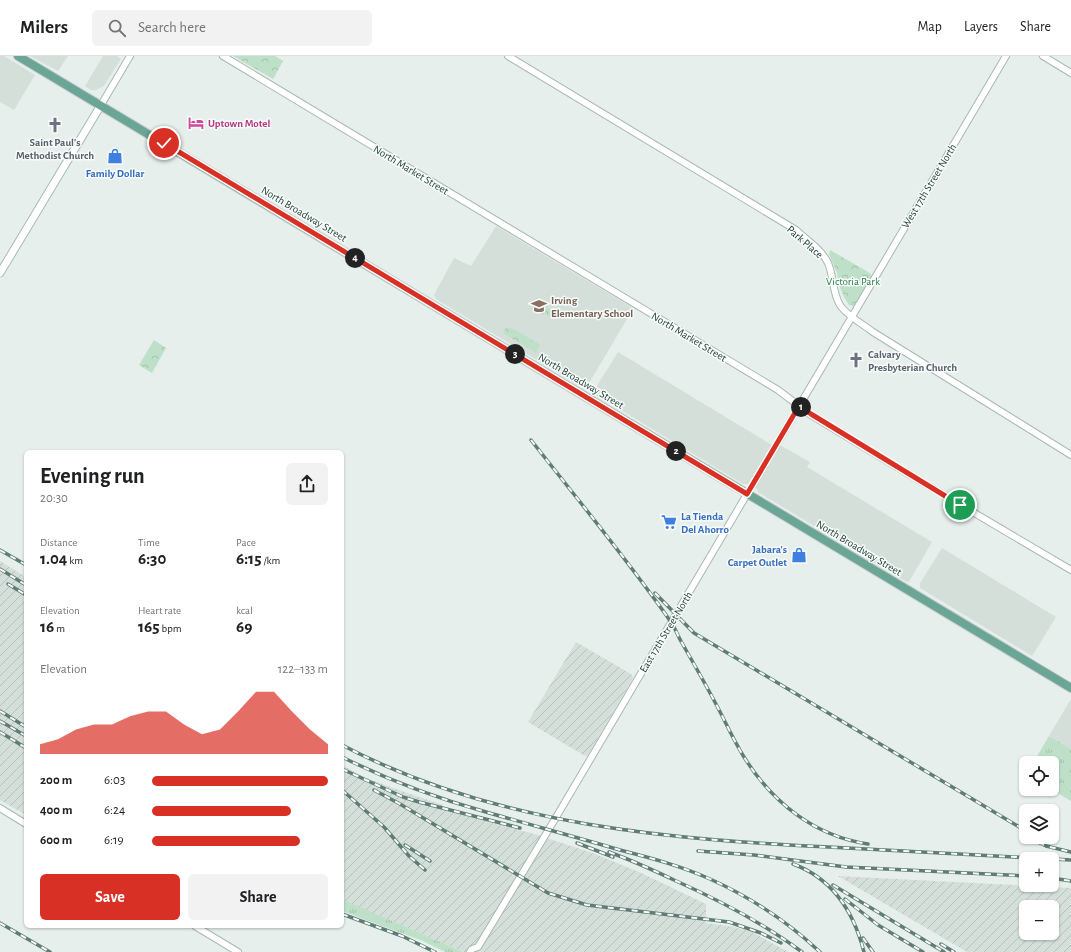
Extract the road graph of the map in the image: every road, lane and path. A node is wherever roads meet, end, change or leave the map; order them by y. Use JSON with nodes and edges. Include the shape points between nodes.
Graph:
{"nodes":[{"id":1,"x":18,"y":56,"type":"edge"},
{"id":2,"x":130,"y":56,"type":"edge"},
{"id":3,"x":223,"y":56,"type":"edge"},
{"id":4,"x":508,"y":56,"type":"edge"},
{"id":5,"x":1006,"y":56,"type":"edge"},
{"id":6,"x":1042,"y":56,"type":"edge"},
{"id":7,"x":1071,"y":72,"type":"edge"},
{"id":8,"x":101,"y":105,"type":"junction"},
{"id":9,"x":0,"y":273,"type":"edge"},
{"id":10,"x":852,"y":316,"type":"junction"},
{"id":11,"x":799,"y":406,"type":"junction"},
{"id":12,"x":1071,"y":454,"type":"edge"},
{"id":13,"x":747,"y":494,"type":"junction"},
{"id":14,"x":1071,"y":570,"type":"edge"},
{"id":15,"x":1071,"y":688,"type":"edge"},
{"id":16,"x":0,"y":808,"type":"edge"},
{"id":17,"x":24,"y":823,"type":"edge"},
{"id":18,"x":198,"y":928,"type":"edge"},
{"id":19,"x":479,"y":949,"type":"edge"},
{"id":20,"x":238,"y":952,"type":"edge"},
{"id":21,"x":470,"y":952,"type":"edge"}],
"edges":[{"from":1,"to":8,"type":"main road","name":"North Broadway Street"},
{"from":2,"to":8,"type":"street"},
{"from":3,"to":11,"type":"street","name":"North Market Street","via":[[778,390]]},
{"from":4,"to":10,"type":"street","name":"Park Place","via":[[796,230],[821,253],[828,264],[836,298],[840,306]]},
{"from":5,"to":10,"type":"street","name":"West 17th Street North"},
{"from":6,"to":7,"type":"street"},
{"from":8,"to":9,"type":"main road"},
{"from":8,"to":13,"type":"main road","name":"North Broadway Street"},
{"from":10,"to":11,"type":"street","name":"East 17th Street North"},
{"from":10,"to":12,"type":"street","name":"Park Place","via":[[873,332]]},
{"from":11,"to":13,"type":"street","name":"East 17th Street North"},
{"from":11,"to":14,"type":"street","name":"North Market Street"},
{"from":13,"to":15,"type":"main road","name":"North Broadway Street"},
{"from":13,"to":19,"type":"street","name":"East 17th Street North"},
{"from":16,"to":17,"type":"street"},
{"from":18,"to":20,"type":"street"},
{"from":19,"to":21,"type":"street","name":"East 17th Street North","via":[[472,949]]}]}
